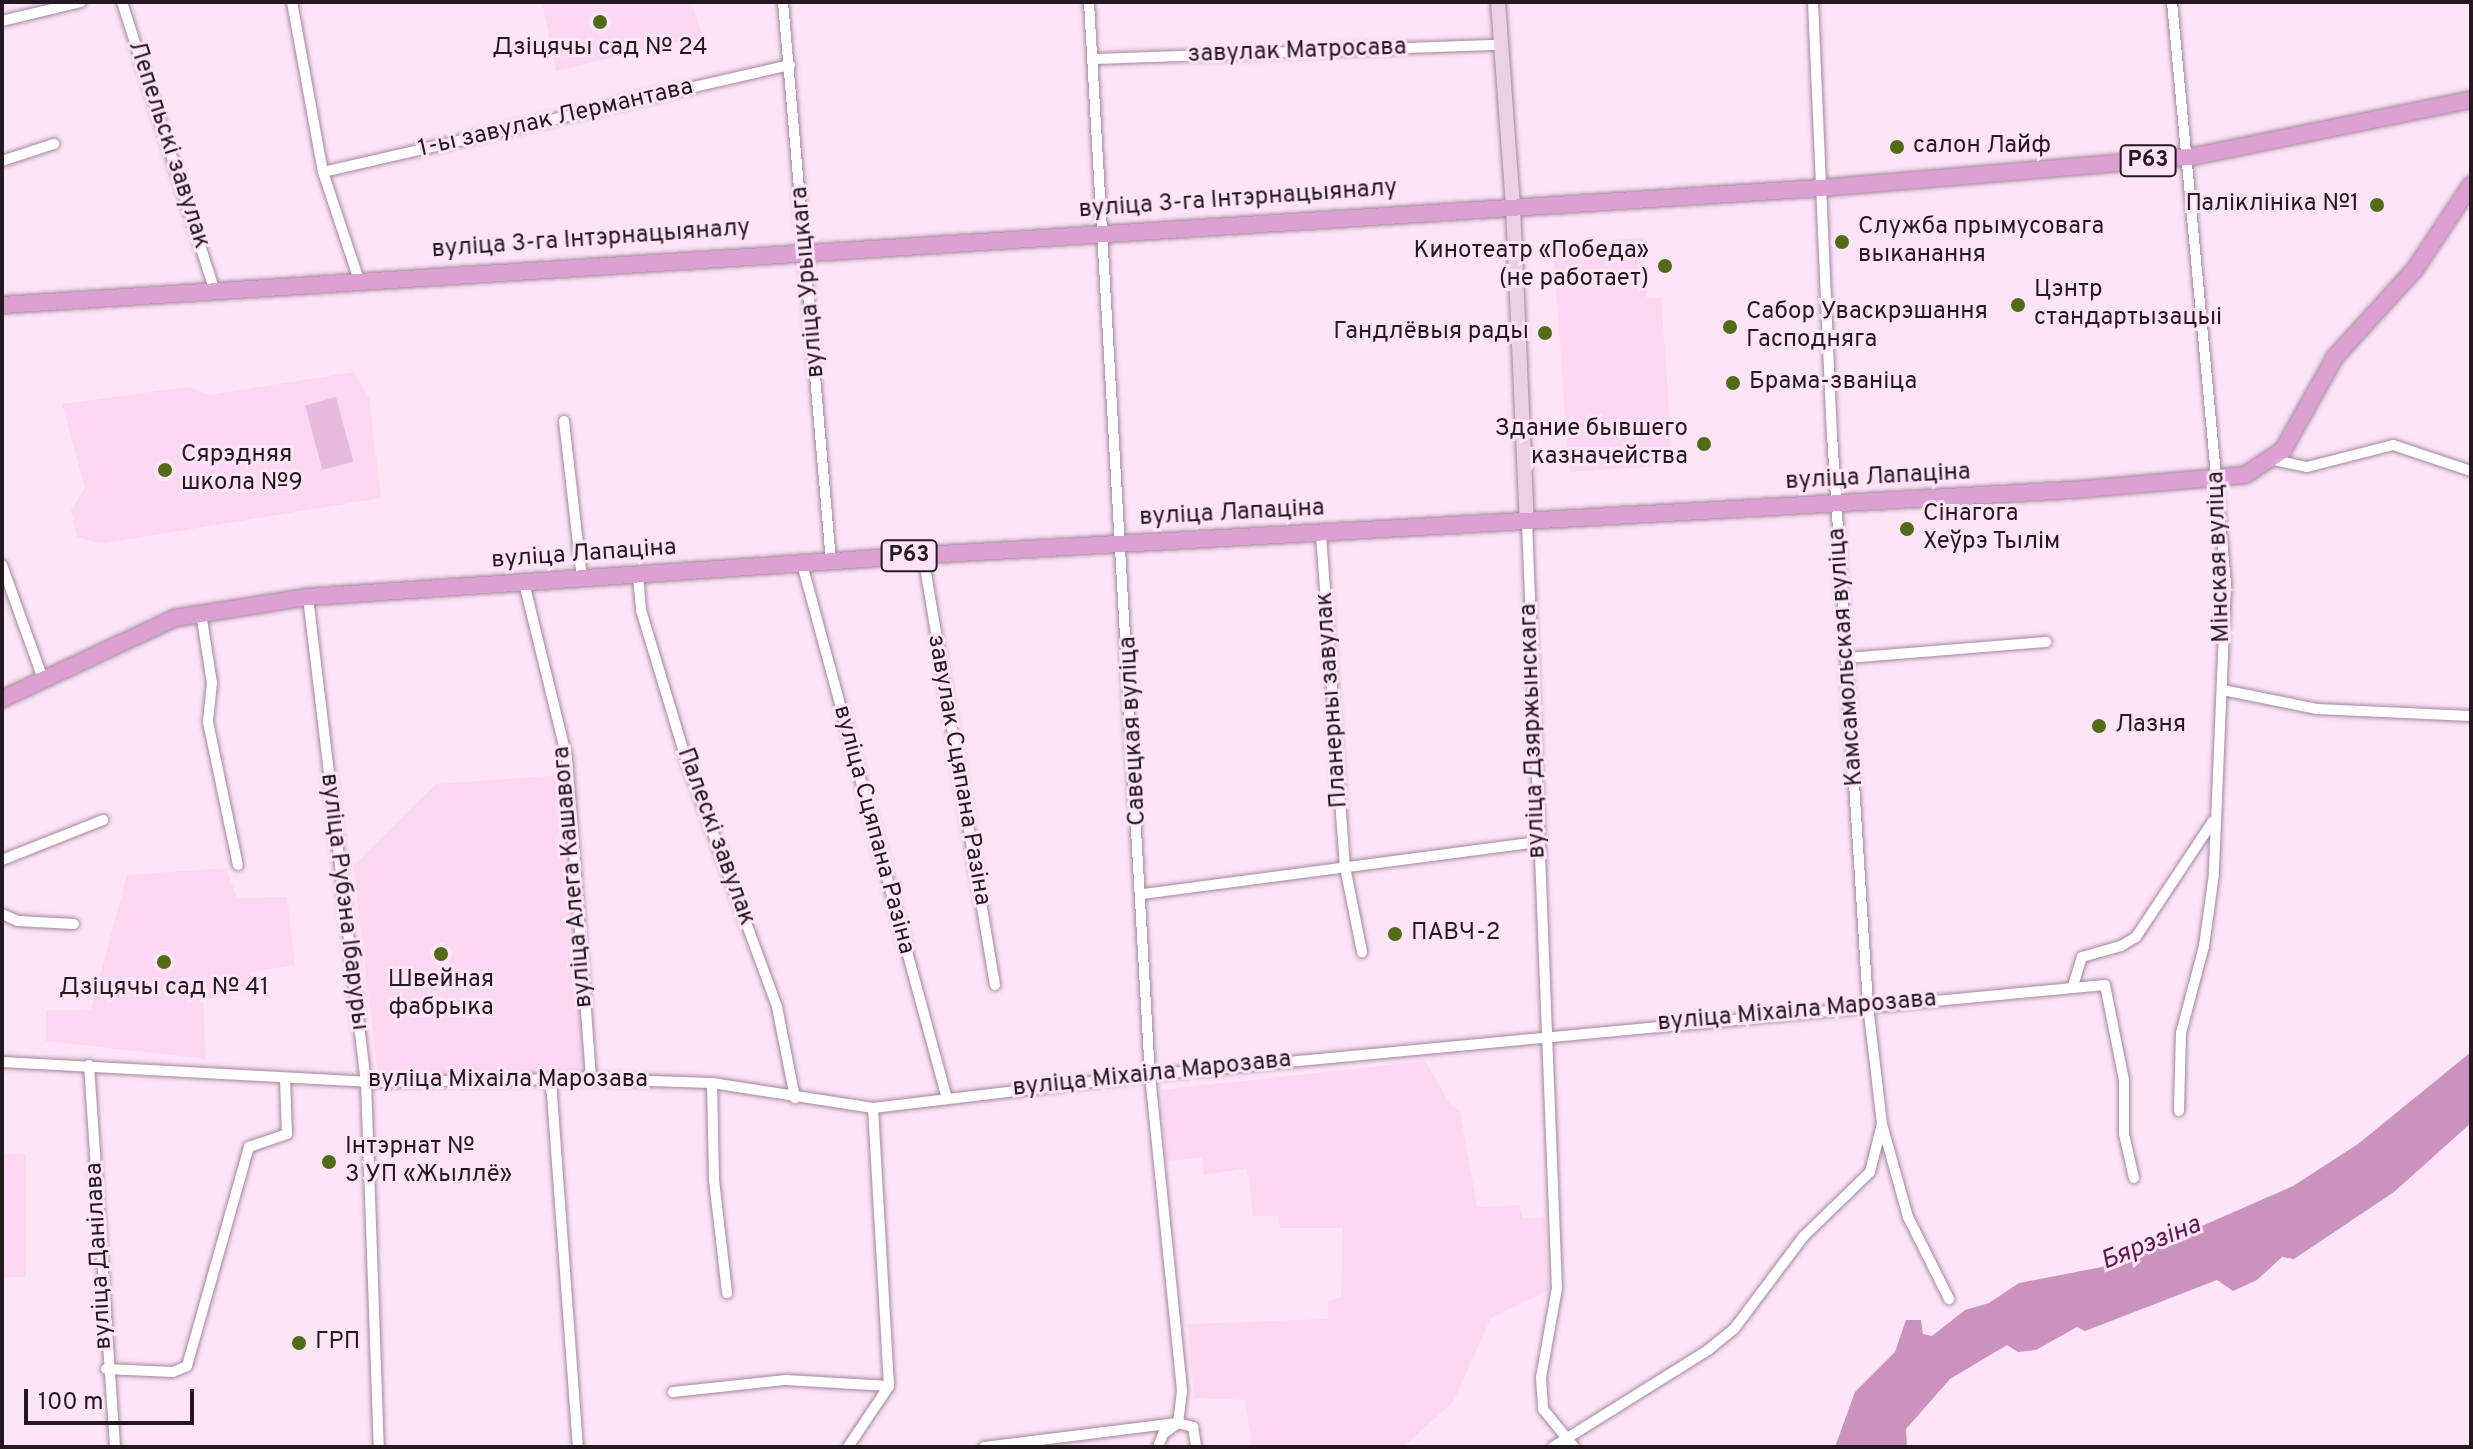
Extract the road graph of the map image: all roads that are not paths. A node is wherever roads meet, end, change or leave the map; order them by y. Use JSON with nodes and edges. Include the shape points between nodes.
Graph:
{"nodes":[{"id":1,"x":81,"y":2,"type":"edge"},
{"id":2,"x":122,"y":2,"type":"edge"},
{"id":3,"x":292,"y":2,"type":"edge"},
{"id":4,"x":783,"y":2,"type":"edge"},
{"id":5,"x":1089,"y":2,"type":"edge"},
{"id":6,"x":1498,"y":2,"type":"edge"},
{"id":7,"x":1813,"y":2,"type":"edge"},
{"id":8,"x":2172,"y":2,"type":"edge"},
{"id":9,"x":2,"y":21,"type":"edge"},
{"id":10,"x":1501,"y":45,"type":"junction"},
{"id":11,"x":1093,"y":59,"type":"junction"},
{"id":12,"x":790,"y":65,"type":"junction"},
{"id":13,"x":2471,"y":100,"type":"edge"},
{"id":14,"x":54,"y":144,"type":"dead end"},
{"id":15,"x":2190,"y":157,"type":"junction"},
{"id":16,"x":2,"y":161,"type":"edge"},
{"id":17,"x":323,"y":172,"type":"junction"},
{"id":18,"x":2471,"y":185,"type":"edge"},
{"id":19,"x":1820,"y":188,"type":"junction"},
{"id":20,"x":1513,"y":206,"type":"junction"},
{"id":21,"x":1104,"y":233,"type":"junction"},
{"id":22,"x":807,"y":249,"type":"junction"},
{"id":23,"x":359,"y":280,"type":"junction"},
{"id":24,"x":214,"y":289,"type":"junction"},
{"id":25,"x":2,"y":305,"type":"edge"},
{"id":26,"x":564,"y":421,"type":"dead end"},
{"id":27,"x":2274,"y":460,"type":"junction"},
{"id":28,"x":2471,"y":471,"type":"edge"},
{"id":29,"x":2219,"y":481,"type":"junction"},
{"id":30,"x":1836,"y":504,"type":"junction"},
{"id":31,"x":1527,"y":522,"type":"junction"},
{"id":32,"x":1321,"y":534,"type":"junction"},
{"id":33,"x":1122,"y":543,"type":"junction"},
{"id":34,"x":923,"y":555,"type":"junction"},
{"id":35,"x":831,"y":562,"type":"junction"},
{"id":36,"x":802,"y":564,"type":"junction"},
{"id":37,"x":2,"y":565,"type":"edge"},
{"id":38,"x":638,"y":575,"type":"junction"},
{"id":39,"x":582,"y":579,"type":"junction"},
{"id":40,"x":524,"y":583,"type":"junction"},
{"id":41,"x":308,"y":597,"type":"junction"},
{"id":42,"x":201,"y":613,"type":"junction"},
{"id":43,"x":2046,"y":642,"type":"dead end"},
{"id":44,"x":1846,"y":658,"type":"junction"},
{"id":45,"x":43,"y":679,"type":"junction"},
{"id":46,"x":2223,"y":690,"type":"junction"},
{"id":47,"x":2,"y":699,"type":"edge"},
{"id":48,"x":2471,"y":716,"type":"edge"},
{"id":49,"x":103,"y":820,"type":"dead end"},
{"id":50,"x":2213,"y":821,"type":"junction"},
{"id":51,"x":1537,"y":842,"type":"junction"},
{"id":52,"x":2,"y":860,"type":"edge"},
{"id":53,"x":238,"y":865,"type":"dead end"},
{"id":54,"x":1345,"y":867,"type":"junction"},
{"id":55,"x":1143,"y":894,"type":"junction"},
{"id":56,"x":2,"y":914,"type":"edge"},
{"id":57,"x":74,"y":924,"type":"dead end"},
{"id":58,"x":1362,"y":952,"type":"dead end"},
{"id":59,"x":995,"y":985,"type":"dead end"},
{"id":60,"x":2073,"y":986,"type":"junction"},
{"id":61,"x":1868,"y":1005,"type":"junction"},
{"id":62,"x":1546,"y":1036,"type":"junction"},
{"id":63,"x":2,"y":1062,"type":"edge"},
{"id":64,"x":89,"y":1065,"type":"junction"},
{"id":65,"x":1150,"y":1075,"type":"junction"},
{"id":66,"x":285,"y":1079,"type":"junction"},
{"id":67,"x":591,"y":1079,"type":"junction"},
{"id":68,"x":551,"y":1081,"type":"junction"},
{"id":69,"x":366,"y":1082,"type":"junction"},
{"id":70,"x":712,"y":1083,"type":"junction"},
{"id":71,"x":946,"y":1095,"type":"junction"},
{"id":72,"x":795,"y":1098,"type":"junction"},
{"id":73,"x":873,"y":1108,"type":"junction"},
{"id":74,"x":2179,"y":1111,"type":"dead end"},
{"id":75,"x":1882,"y":1124,"type":"junction"},
{"id":76,"x":2134,"y":1178,"type":"dead end"},
{"id":77,"x":727,"y":1293,"type":"dead end"},
{"id":78,"x":1949,"y":1299,"type":"dead end"},
{"id":79,"x":106,"y":1369,"type":"junction"},
{"id":80,"x":889,"y":1386,"type":"junction"},
{"id":81,"x":673,"y":1392,"type":"dead end"},
{"id":82,"x":1178,"y":1423,"type":"junction"},
{"id":83,"x":1564,"y":1439,"type":"junction"},
{"id":84,"x":115,"y":1447,"type":"edge"},
{"id":85,"x":379,"y":1447,"type":"edge"},
{"id":86,"x":578,"y":1447,"type":"edge"},
{"id":87,"x":848,"y":1447,"type":"edge"},
{"id":88,"x":984,"y":1447,"type":"edge"},
{"id":89,"x":1158,"y":1447,"type":"edge"},
{"id":90,"x":1196,"y":1447,"type":"edge"},
{"id":91,"x":1553,"y":1447,"type":"edge"},
{"id":92,"x":1574,"y":1447,"type":"edge"}],
"edges":[{"from":1,"to":9,"type":"street"},
{"from":2,"to":24,"type":"street","name":"Лепельскі завулак"},
{"from":3,"to":17,"type":"street"},
{"from":4,"to":12,"type":"street","name":"вуліца Урыцкага"},
{"from":5,"to":11,"type":"street","name":"Савецкая вуліца"},
{"from":6,"to":10,"type":"street","name":"вуліца Дзяржынскага"},
{"from":7,"to":19,"type":"street","name":"Камсамольская вуліца"},
{"from":8,"to":15,"type":"street","name":"Мінская вуліца"},
{"from":10,"to":11,"type":"street","name":"завулак Матросава"},
{"from":10,"to":20,"type":"street","name":"вуліца Дзяржынскага"},
{"from":11,"to":21,"type":"street","name":"Савецкая вуліца"},
{"from":12,"to":17,"type":"street","name":"1-ы завулак Лермантава"},
{"from":12,"to":22,"type":"street","name":"вуліца Урыцкага"},
{"from":13,"to":15,"type":"main road","name":"вуліца 3-га Інтэрнацыяналу","number":"Р63"},
{"from":14,"to":16,"type":"street"},
{"from":15,"to":19,"type":"main road","name":"вуліца 3-га Інтэрнацыяналу","number":"Р63"},
{"from":15,"to":29,"type":"street","name":"Мінская вуліца"},
{"from":17,"to":23,"type":"street"},
{"from":18,"to":27,"type":"main road","via":[[2415,269],[2335,357]]},
{"from":19,"to":20,"type":"main road","name":"вуліца 3-га Інтэрнацыяналу","number":"Р63"},
{"from":19,"to":30,"type":"street","name":"Камсамольская вуліца"},
{"from":20,"to":21,"type":"main road","name":"вуліца 3-га Інтэрнацыяналу","number":"Р63"},
{"from":20,"to":31,"type":"street","name":"вуліца Дзяржынскага"},
{"from":21,"to":22,"type":"main road","name":"вуліца 3-га Інтэрнацыяналу","number":"Р63"},
{"from":21,"to":33,"type":"street","name":"Савецкая вуліца"},
{"from":22,"to":23,"type":"main road","name":"вуліца 3-га Інтэрнацыяналу","number":"Р63"},
{"from":22,"to":35,"type":"street","name":"вуліца Урыцкага"},
{"from":23,"to":24,"type":"main road","name":"вуліца 3-га Інтэрнацыяналу","number":"Р63"},
{"from":24,"to":25,"type":"main road","name":"вуліца 3-га Інтэрнацыяналу","number":"Р63"},
{"from":26,"to":39,"type":"street"},
{"from":27,"to":28,"type":"street","via":[[2307,467],[2393,445]]},
{"from":27,"to":29,"type":"main road","name":"вуліца Лапаціна","number":"Р63"},
{"from":29,"to":30,"type":"main road","name":"вуліца Лапаціна","number":"Р63"},
{"from":29,"to":46,"type":"street","name":"Мінская вуліца","via":[[2226,583]]},
{"from":30,"to":31,"type":"main road","name":"вуліца Лапаціна","number":"Р63"},
{"from":30,"to":44,"type":"street","name":"Камсамольская вуліца"},
{"from":31,"to":32,"type":"main road","name":"вуліца Лапаціна","number":"Р63"},
{"from":31,"to":51,"type":"street","name":"вуліца Дзяржынскага"},
{"from":32,"to":33,"type":"main road","name":"вуліца Лапаціна","number":"Р63"},
{"from":32,"to":54,"type":"street","name":"Планерны завулак"},
{"from":33,"to":34,"type":"main road","name":"вуліца Лапаціна","number":"Р63"},
{"from":33,"to":55,"type":"street","name":"Савецкая вуліца"},
{"from":34,"to":35,"type":"main road","name":"вуліца Лапаціна","number":"Р63"},
{"from":34,"to":59,"type":"street","name":"завулак Сцяпана Разіна"},
{"from":35,"to":36,"type":"main road","name":"вуліца Лапаціна","number":"Р63"},
{"from":36,"to":38,"type":"main road","name":"вуліца Лапаціна","number":"Р63"},
{"from":36,"to":71,"type":"street","name":"вуліца Сцяпана Разіна"},
{"from":37,"to":45,"type":"street"},
{"from":38,"to":39,"type":"main road","name":"вуліца Лапаціна","number":"Р63"},
{"from":38,"to":72,"type":"street","name":"Палескі завулак","via":[[641,610],[687,762],[777,1007]]},
{"from":39,"to":40,"type":"main road","name":"вуліца Лапаціна","number":"Р63"},
{"from":40,"to":41,"type":"main road","name":"вуліца Лапаціна","number":"Р63"},
{"from":40,"to":67,"type":"street","name":"вуліца Алега Кашавога","via":[[567,758]]},
{"from":41,"to":42,"type":"main road","name":"вуліца Лапаціна","number":"Р63"},
{"from":41,"to":69,"type":"street","name":"вуліца Рубэна Ібаруры"},
{"from":42,"to":45,"type":"main road","name":"вуліца Лапаціна","number":"Р63","via":[[154,625]]},
{"from":42,"to":53,"type":"street","via":[[212,683],[208,722]]},
{"from":43,"to":44,"type":"street"},
{"from":44,"to":61,"type":"street","name":"Камсамольская вуліца"},
{"from":45,"to":47,"type":"main road","name":"вуліца Лапаціна","number":"Р63"},
{"from":46,"to":48,"type":"street","via":[[2317,709]]},
{"from":46,"to":50,"type":"street","name":"Мінская вуліца"},
{"from":49,"to":52,"type":"street"},
{"from":50,"to":60,"type":"street","via":[[2136,937],[2082,957]]},
{"from":50,"to":74,"type":"street","name":"Мінская вуліца","via":[[2214,874],[2204,946],[2181,1033]]},
{"from":51,"to":54,"type":"street"},
{"from":51,"to":62,"type":"street","name":"вуліца Дзяржынскага"},
{"from":54,"to":55,"type":"street"},
{"from":54,"to":58,"type":"street","name":"Планерны завулак"},
{"from":55,"to":65,"type":"street","name":"Савецкая вуліца"},
{"from":56,"to":57,"type":"street","via":[[18,921]]},
{"from":60,"to":61,"type":"street","name":"вуліца Міхаіла Марозава"},
{"from":60,"to":76,"type":"street","name":"вуліца Міхаіла Марозава","via":[[2109,988],[2124,1080],[2124,1134]]},
{"from":61,"to":62,"type":"street","name":"вуліца Міхаіла Марозава"},
{"from":61,"to":75,"type":"street","name":"Камсамольская вуліца"},
{"from":62,"to":65,"type":"street","name":"вуліца Міхаіла Марозава"},
{"from":62,"to":83,"type":"street","name":"вуліца Дзяржынскага","via":[[1557,1288],[1541,1378],[1543,1409]]},
{"from":63,"to":64,"type":"street","name":"вуліца Міхаіла Марозава"},
{"from":64,"to":66,"type":"street","name":"вуліца Міхаіла Марозава"},
{"from":64,"to":79,"type":"street","name":"вуліца Данілава"},
{"from":65,"to":71,"type":"street","name":"вуліца Міхаіла Марозава"},
{"from":65,"to":82,"type":"street","name":"Савецкая вуліца","via":[[1182,1391]]},
{"from":66,"to":69,"type":"street","name":"вуліца Міхаіла Марозава"},
{"from":66,"to":79,"type":"street","via":[[287,1134],[249,1147],[187,1366],[173,1372]]},
{"from":67,"to":68,"type":"street","name":"вуліца Міхаіла Марозава"},
{"from":67,"to":70,"type":"street","name":"вуліца Міхаіла Марозава"},
{"from":68,"to":69,"type":"street","name":"вуліца Міхаіла Марозава"},
{"from":68,"to":86,"type":"street"},
{"from":69,"to":85,"type":"street","name":"вуліца Рубэна Ібаруры"},
{"from":70,"to":72,"type":"street","name":"вуліца Міхаіла Марозава"},
{"from":70,"to":77,"type":"street","via":[[714,1180]]},
{"from":71,"to":73,"type":"street","name":"вуліца Міхаіла Марозава"},
{"from":72,"to":73,"type":"street","name":"вуліца Міхаіла Марозава"},
{"from":73,"to":80,"type":"street"},
{"from":75,"to":78,"type":"street","name":"Камсамольская вуліца","via":[[1908,1217]]},
{"from":75,"to":83,"type":"street","via":[[1870,1172],[1803,1237],[1734,1329]]},
{"from":79,"to":84,"type":"street","name":"вуліца Данілава"},
{"from":80,"to":81,"type":"street","via":[[786,1380]]},
{"from":80,"to":87,"type":"street"},
{"from":82,"to":88,"type":"street"},
{"from":82,"to":89,"type":"street","via":[[1163,1434]]},
{"from":82,"to":90,"type":"street","via":[[1193,1427]]},
{"from":83,"to":91,"type":"street"},
{"from":83,"to":92,"type":"street","name":"вуліца Дзяржынскага"}]}
